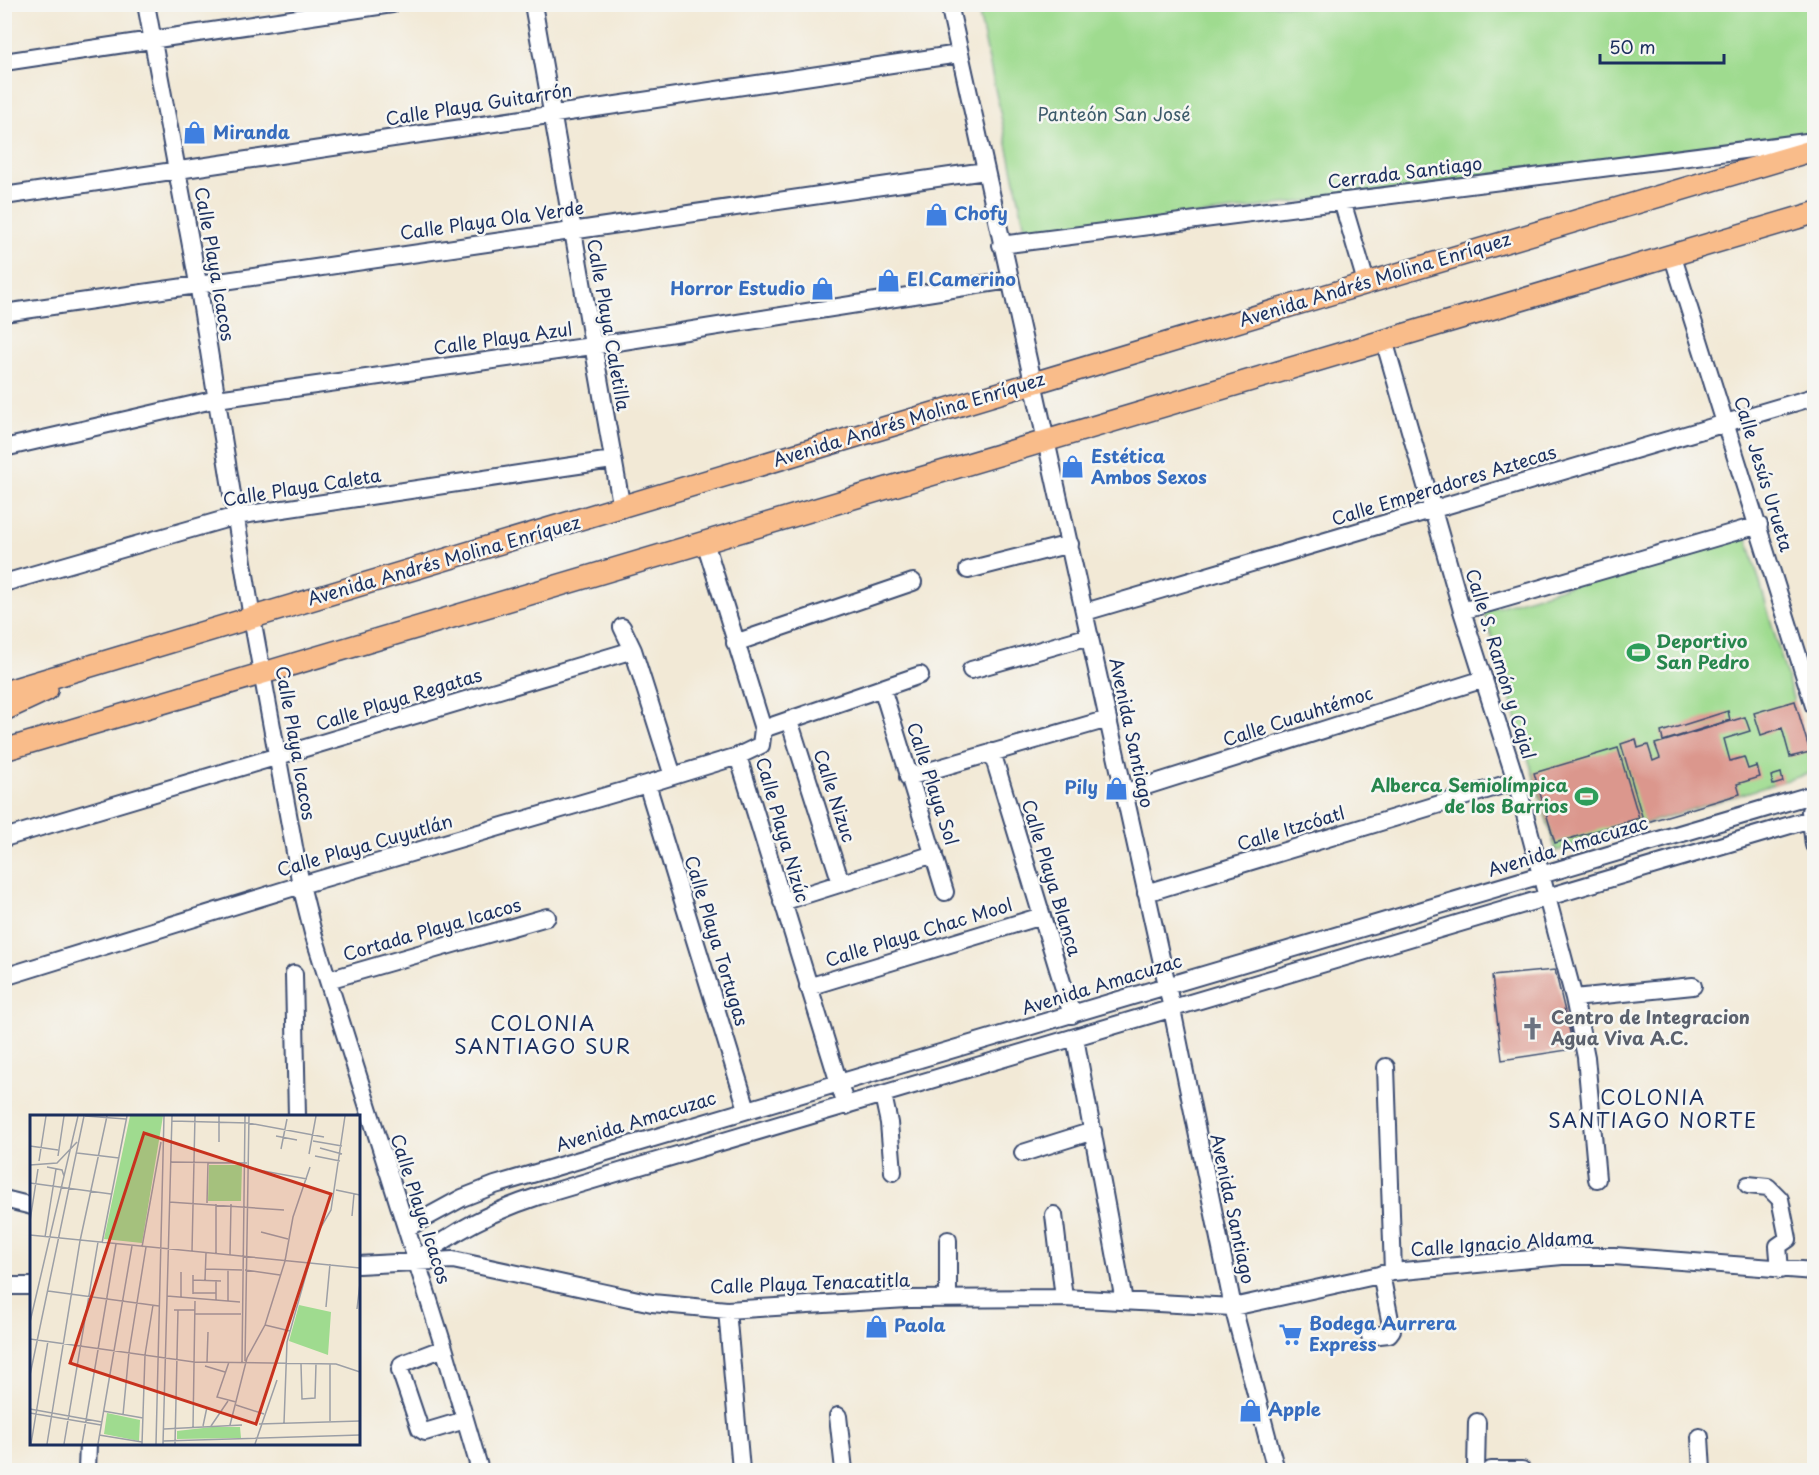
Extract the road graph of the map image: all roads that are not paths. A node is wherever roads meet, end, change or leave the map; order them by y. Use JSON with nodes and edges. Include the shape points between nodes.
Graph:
{"nodes":[{"id":1,"x":146,"y":4,"type":"edge"},
{"id":2,"x":392,"y":4,"type":"edge"},
{"id":3,"x":533,"y":4,"type":"edge"},
{"id":4,"x":949,"y":4,"type":"edge"},
{"id":5,"x":153,"y":41,"type":"junction"},
{"id":6,"x":959,"y":54,"type":"junction"},
{"id":7,"x":4,"y":62,"type":"edge"},
{"id":8,"x":553,"y":113,"type":"junction"},
{"id":9,"x":1815,"y":141,"type":"edge"},
{"id":10,"x":1815,"y":150,"type":"edge"},
{"id":11,"x":177,"y":171,"type":"junction"},
{"id":12,"x":985,"y":171,"type":"junction"},
{"id":13,"x":4,"y":196,"type":"edge"},
{"id":14,"x":1342,"y":201,"type":"junction"},
{"id":15,"x":1815,"y":213,"type":"edge"},
{"id":16,"x":572,"y":230,"type":"junction"},
{"id":17,"x":1001,"y":245,"type":"junction"},
{"id":18,"x":1672,"y":255,"type":"junction"},
{"id":19,"x":1009,"y":280,"type":"junction"},
{"id":20,"x":1366,"y":282,"type":"junction"},
{"id":21,"x":198,"y":283,"type":"junction"},
{"id":22,"x":4,"y":313,"type":"edge"},
{"id":23,"x":1384,"y":340,"type":"junction"},
{"id":24,"x":592,"y":346,"type":"junction"},
{"id":25,"x":1033,"y":381,"type":"junction"},
{"id":26,"x":1815,"y":397,"type":"edge"},
{"id":27,"x":217,"y":399,"type":"junction"},
{"id":28,"x":1727,"y":423,"type":"junction"},
{"id":29,"x":1047,"y":441,"type":"junction"},
{"id":30,"x":4,"y":448,"type":"edge"},
{"id":31,"x":612,"y":460,"type":"junction"},
{"id":32,"x":622,"y":509,"type":"junction"},
{"id":33,"x":1434,"y":510,"type":"junction"},
{"id":34,"x":236,"y":516,"type":"junction"},
{"id":35,"x":1759,"y":525,"type":"junction"},
{"id":36,"x":705,"y":543,"type":"junction"},
{"id":37,"x":1070,"y":544,"type":"junction"},
{"id":38,"x":968,"y":570,"type":"dead end"},
{"id":39,"x":913,"y":582,"type":"dead end"},
{"id":40,"x":4,"y":583,"type":"edge"},
{"id":41,"x":1462,"y":611,"type":"junction"},
{"id":42,"x":1085,"y":612,"type":"junction"},
{"id":43,"x":252,"y":618,"type":"junction"},
{"id":44,"x":622,"y":627,"type":"dead end"},
{"id":45,"x":1090,"y":636,"type":"junction"},
{"id":46,"x":735,"y":643,"type":"junction"},
{"id":47,"x":633,"y":650,"type":"junction"},
{"id":48,"x":112,"y":660,"type":"junction"},
{"id":49,"x":971,"y":670,"type":"dead end"},
{"id":50,"x":263,"y":674,"type":"junction"},
{"id":51,"x":920,"y":675,"type":"dead end"},
{"id":52,"x":1484,"y":679,"type":"junction"},
{"id":53,"x":882,"y":688,"type":"junction"},
{"id":54,"x":4,"y":692,"type":"edge"},
{"id":55,"x":1815,"y":706,"type":"edge"},
{"id":56,"x":4,"y":710,"type":"edge"},
{"id":57,"x":1108,"y":719,"type":"junction"},
{"id":58,"x":789,"y":720,"type":"junction"},
{"id":59,"x":763,"y":729,"type":"junction"},
{"id":60,"x":4,"y":750,"type":"edge"},
{"id":61,"x":992,"y":752,"type":"junction"},
{"id":62,"x":738,"y":756,"type":"junction"},
{"id":63,"x":278,"y":757,"type":"junction"},
{"id":64,"x":673,"y":776,"type":"junction"},
{"id":65,"x":908,"y":777,"type":"junction"},
{"id":66,"x":1516,"y":781,"type":"junction"},
{"id":67,"x":647,"y":784,"type":"junction"},
{"id":68,"x":1124,"y":793,"type":"junction"},
{"id":69,"x":1811,"y":794,"type":"edge"},
{"id":70,"x":1813,"y":819,"type":"edge"},
{"id":71,"x":4,"y":838,"type":"edge"},
{"id":72,"x":1815,"y":845,"type":"edge"},
{"id":73,"x":934,"y":854,"type":"junction"},
{"id":74,"x":1541,"y":875,"type":"junction"},
{"id":75,"x":841,"y":883,"type":"junction"},
{"id":76,"x":301,"y":885,"type":"junction"},
{"id":77,"x":945,"y":892,"type":"dead end"},
{"id":78,"x":1146,"y":893,"type":"junction"},
{"id":79,"x":1548,"y":899,"type":"junction"},
{"id":80,"x":782,"y":902,"type":"junction"},
{"id":81,"x":1042,"y":915,"type":"junction"},
{"id":82,"x":547,"y":917,"type":"dead end"},
{"id":83,"x":294,"y":974,"type":"dead end"},
{"id":84,"x":4,"y":977,"type":"edge"},
{"id":85,"x":328,"y":980,"type":"junction"},
{"id":86,"x":1167,"y":986,"type":"junction"},
{"id":87,"x":1693,"y":986,"type":"dead end"},
{"id":88,"x":808,"y":987,"type":"junction"},
{"id":89,"x":1574,"y":998,"type":"junction"},
{"id":90,"x":1172,"y":1009,"type":"junction"},
{"id":91,"x":1072,"y":1015,"type":"junction"},
{"id":92,"x":1075,"y":1038,"type":"junction"},
{"id":93,"x":1386,"y":1066,"type":"dead end"},
{"id":94,"x":837,"y":1081,"type":"junction"},
{"id":95,"x":883,"y":1095,"type":"junction"},
{"id":96,"x":846,"y":1106,"type":"junction"},
{"id":97,"x":747,"y":1109,"type":"junction"},
{"id":98,"x":297,"y":1115,"type":"edge"},
{"id":99,"x":1094,"y":1131,"type":"junction"},
{"id":100,"x":360,"y":1136,"type":"edge"},
{"id":101,"x":376,"y":1136,"type":"junction"},
{"id":102,"x":1023,"y":1153,"type":"dead end"},
{"id":103,"x":893,"y":1172,"type":"dead end"},
{"id":104,"x":1597,"y":1179,"type":"dead end"},
{"id":105,"x":1748,"y":1185,"type":"dead end"},
{"id":106,"x":4,"y":1199,"type":"edge"},
{"id":107,"x":30,"y":1206,"type":"edge"},
{"id":108,"x":1054,"y":1215,"type":"dead end"},
{"id":109,"x":407,"y":1228,"type":"junction"},
{"id":110,"x":948,"y":1240,"type":"dead end"},
{"id":111,"x":417,"y":1260,"type":"junction"},
{"id":112,"x":360,"y":1265,"type":"edge"},
{"id":113,"x":1779,"y":1270,"type":"junction"},
{"id":114,"x":1815,"y":1271,"type":"edge"},
{"id":115,"x":1387,"y":1273,"type":"junction"},
{"id":116,"x":4,"y":1286,"type":"edge"},
{"id":117,"x":30,"y":1286,"type":"edge"},
{"id":118,"x":1064,"y":1298,"type":"junction"},
{"id":119,"x":948,"y":1299,"type":"junction"},
{"id":120,"x":1124,"y":1301,"type":"junction"},
{"id":121,"x":1233,"y":1307,"type":"junction"},
{"id":122,"x":727,"y":1310,"type":"junction"},
{"id":123,"x":1371,"y":1336,"type":"dead end"},
{"id":124,"x":444,"y":1348,"type":"junction"},
{"id":125,"x":838,"y":1416,"type":"dead end"},
{"id":126,"x":465,"y":1420,"type":"junction"},
{"id":127,"x":1477,"y":1422,"type":"dead end"},
{"id":128,"x":1700,"y":1437,"type":"dead end"},
{"id":129,"x":88,"y":1445,"type":"edge"},
{"id":130,"x":87,"y":1470,"type":"edge"},
{"id":131,"x":480,"y":1470,"type":"edge"},
{"id":132,"x":741,"y":1470,"type":"edge"},
{"id":133,"x":844,"y":1470,"type":"edge"},
{"id":134,"x":1276,"y":1470,"type":"edge"},
{"id":135,"x":1476,"y":1470,"type":"edge"},
{"id":136,"x":1491,"y":1470,"type":"edge"},
{"id":137,"x":1522,"y":1470,"type":"edge"},
{"id":138,"x":1702,"y":1470,"type":"edge"}],
"edges":[{"from":1,"to":5,"type":"street","name":"Calle Playa Icacos"},
{"from":2,"to":5,"type":"street"},
{"from":3,"to":8,"type":"street","name":"Calle Playa Caletilla"},
{"from":4,"to":6,"type":"street","name":"Avenida Santiago"},
{"from":5,"to":7,"type":"street"},
{"from":5,"to":11,"type":"street","name":"Calle Playa Icacos"},
{"from":6,"to":8,"type":"street","name":"Calle Playa Guitarrón"},
{"from":6,"to":12,"type":"street","name":"Avenida Santiago"},
{"from":8,"to":11,"type":"street","name":"Calle Playa Guitarrón"},
{"from":8,"to":16,"type":"street","name":"Calle Playa Caletilla"},
{"from":9,"to":14,"type":"street","name":"Cerrada Santiago"},
{"from":10,"to":20,"type":"main road","name":"Avenida Andrés Molina Enríquez"},
{"from":11,"to":13,"type":"street","name":"Calle Playa Guitarrón"},
{"from":11,"to":21,"type":"street","name":"Calle Playa Icacos"},
{"from":12,"to":16,"type":"street","name":"Calle Playa Ola Verde"},
{"from":12,"to":17,"type":"street","name":"Avenida Santiago"},
{"from":14,"to":17,"type":"street","name":"Cerrada Santiago"},
{"from":14,"to":20,"type":"street"},
{"from":15,"to":18,"type":"main road"},
{"from":16,"to":21,"type":"street","name":"Calle Playa Ola Verde"},
{"from":16,"to":24,"type":"street","name":"Calle Playa Caletilla"},
{"from":17,"to":19,"type":"street","name":"Avenida Santiago"},
{"from":18,"to":23,"type":"main road"},
{"from":18,"to":28,"type":"street","name":"Calle Jesús Urueta"},
{"from":19,"to":24,"type":"street","name":"Calle Playa Azul"},
{"from":19,"to":25,"type":"street","name":"Avenida Santiago"},
{"from":20,"to":25,"type":"main road","name":"Avenida Andrés Molina Enríquez"},
{"from":21,"to":22,"type":"street","name":"Calle Playa Ola Verde"},
{"from":21,"to":27,"type":"street","name":"Calle Playa Icacos"},
{"from":23,"to":29,"type":"main road"},
{"from":23,"to":33,"type":"street","name":"Calle S. Ramón y Cajal"},
{"from":24,"to":27,"type":"street","name":"Calle Playa Azul"},
{"from":24,"to":31,"type":"street","name":"Calle Playa Caletilla"},
{"from":25,"to":29,"type":"street","name":"Avenida Santiago"},
{"from":25,"to":32,"type":"main road","name":"Avenida Andrés Molina Enríquez"},
{"from":26,"to":28,"type":"street","name":"Calle Emperadores Aztecas"},
{"from":27,"to":30,"type":"street","name":"Calle Playa Azul"},
{"from":27,"to":34,"type":"street","name":"Calle Playa Icacos"},
{"from":28,"to":33,"type":"street","name":"Calle Emperadores Aztecas"},
{"from":28,"to":35,"type":"street","name":"Calle Jesús Urueta"},
{"from":29,"to":36,"type":"main road"},
{"from":29,"to":37,"type":"street","name":"Avenida Santiago"},
{"from":31,"to":32,"type":"street","name":"Calle Playa Caletilla"},
{"from":31,"to":34,"type":"street","name":"Calle Playa Caleta"},
{"from":32,"to":43,"type":"main road","name":"Avenida Andrés Molina Enríquez"},
{"from":33,"to":41,"type":"street","name":"Calle S. Ramón y Cajal"},
{"from":33,"to":42,"type":"street","name":"Calle Emperadores Aztecas"},
{"from":34,"to":40,"type":"street","name":"Calle Playa Caleta"},
{"from":34,"to":43,"type":"street","name":"Calle Playa Icacos"},
{"from":35,"to":41,"type":"street"},
{"from":35,"to":55,"type":"street","name":"Calle Jesús Urueta"},
{"from":36,"to":46,"type":"street","name":"Calle Playa Nizúc"},
{"from":36,"to":50,"type":"main road"},
{"from":37,"to":38,"type":"street"},
{"from":37,"to":42,"type":"street","name":"Avenida Santiago"},
{"from":39,"to":46,"type":"street"},
{"from":41,"to":52,"type":"street","name":"Calle S. Ramón y Cajal"},
{"from":42,"to":45,"type":"street","name":"Avenida Santiago"},
{"from":43,"to":48,"type":"main road","name":"Avenida Andrés Molina Enríquez"},
{"from":43,"to":50,"type":"street","name":"Calle Playa Icacos"},
{"from":44,"to":47,"type":"street"},
{"from":45,"to":49,"type":"street"},
{"from":45,"to":57,"type":"street","name":"Avenida Santiago"},
{"from":46,"to":59,"type":"street","name":"Calle Playa Nizúc"},
{"from":47,"to":63,"type":"street","name":"Calle Playa Regatas"},
{"from":47,"to":64,"type":"street"},
{"from":48,"to":54,"type":"main road","name":"Avenida Andrés Molina Enríquez"},
{"from":48,"to":56,"type":"main road"},
{"from":50,"to":60,"type":"main road"},
{"from":50,"to":63,"type":"street","name":"Calle Playa Icacos"},
{"from":51,"to":53,"type":"street"},
{"from":52,"to":66,"type":"street","name":"Calle S. Ramón y Cajal"},
{"from":52,"to":68,"type":"street","name":"Calle Cuauhtémoc"},
{"from":53,"to":58,"type":"street"},
{"from":53,"to":65,"type":"street","name":"Calle Playa Sol"},
{"from":57,"to":61,"type":"street"},
{"from":57,"to":68,"type":"street","name":"Avenida Santiago"},
{"from":58,"to":59,"type":"street"},
{"from":58,"to":75,"type":"street","name":"Calle Nizuc"},
{"from":59,"to":62,"type":"street","name":"Calle Playa Nizúc","via":[[761,745]]},
{"from":61,"to":65,"type":"street"},
{"from":61,"to":81,"type":"street","name":"Calle Playa Blanca"},
{"from":62,"to":64,"type":"street","name":"Calle Playa Cuyutlán"},
{"from":62,"to":80,"type":"street","name":"Calle Playa Nizúc"},
{"from":63,"to":71,"type":"street","name":"Calle Playa Regatas"},
{"from":63,"to":76,"type":"street","name":"Calle Playa Icacos"},
{"from":64,"to":67,"type":"street","name":"Calle Playa Cuyutlán"},
{"from":65,"to":73,"type":"street","name":"Calle Playa Sol"},
{"from":66,"to":74,"type":"street","name":"Calle S. Ramón y Cajal"},
{"from":66,"to":78,"type":"street","name":"Calle Itzcóatl"},
{"from":67,"to":76,"type":"street","name":"Calle Playa Cuyutlán"},
{"from":67,"to":97,"type":"street","name":"Calle Playa Tortugas"},
{"from":68,"to":78,"type":"street","name":"Avenida Santiago"},
{"from":69,"to":70,"type":"street"},
{"from":69,"to":74,"type":"street","name":"Avenida Amacuzac"},
{"from":70,"to":72,"type":"street"},
{"from":70,"to":79,"type":"street"},
{"from":73,"to":75,"type":"street"},
{"from":73,"to":77,"type":"street","name":"Calle Playa Sol"},
{"from":74,"to":79,"type":"street","name":"Calle S. Ramón y Cajal"},
{"from":74,"to":86,"type":"street","name":"Avenida Amacuzac"},
{"from":75,"to":80,"type":"street"},
{"from":76,"to":84,"type":"street","name":"Calle Playa Cuyutlán"},
{"from":76,"to":85,"type":"street","name":"Calle Playa Icacos"},
{"from":78,"to":86,"type":"street","name":"Avenida Santiago"},
{"from":79,"to":89,"type":"street","name":"Calle S. Ramón y Cajal"},
{"from":79,"to":90,"type":"street"},
{"from":80,"to":88,"type":"street","name":"Calle Playa Nizúc"},
{"from":81,"to":88,"type":"street","name":"Calle Playa Chac Mool"},
{"from":81,"to":91,"type":"street","name":"Calle Playa Blanca"},
{"from":82,"to":85,"type":"street","name":"Cortada Playa Icacos"},
{"from":83,"to":98,"type":"street"},
{"from":85,"to":101,"type":"street","name":"Calle Playa Icacos"},
{"from":86,"to":90,"type":"street","name":"Avenida Santiago"},
{"from":86,"to":91,"type":"street","name":"Avenida Amacuzac"},
{"from":87,"to":89,"type":"street"},
{"from":88,"to":94,"type":"street","name":"Calle Playa Nizúc"},
{"from":89,"to":104,"type":"street","name":"Calle S. Ramón y Cajal","via":[[1586,1057]]},
{"from":90,"to":92,"type":"street"},
{"from":90,"to":121,"type":"street","name":"Avenida Santiago"},
{"from":91,"to":94,"type":"street","name":"Avenida Amacuzac"},
{"from":92,"to":95,"type":"street"},
{"from":92,"to":99,"type":"street"},
{"from":93,"to":115,"type":"street"},
{"from":94,"to":96,"type":"street","name":"Calle Playa Nizúc"},
{"from":94,"to":97,"type":"street","name":"Avenida Amacuzac"},
{"from":95,"to":96,"type":"street"},
{"from":95,"to":103,"type":"street"},
{"from":96,"to":111,"type":"street","via":[[505,1207],[446,1237]]},
{"from":97,"to":109,"type":"street","name":"Avenida Amacuzac","via":[[495,1185]]},
{"from":99,"to":102,"type":"street"},
{"from":99,"to":120,"type":"street"},
{"from":100,"to":101,"type":"street"},
{"from":101,"to":109,"type":"street","name":"Calle Playa Icacos"},
{"from":105,"to":113,"type":"street","via":[[1768,1187],[1780,1199],[1788,1239],[1778,1246]]},
{"from":106,"to":107,"type":"street"},
{"from":108,"to":118,"type":"street"},
{"from":109,"to":111,"type":"street","name":"Calle Playa Icacos"},
{"from":110,"to":119,"type":"street"},
{"from":111,"to":112,"type":"street","name":"Calle Playa Tenacatitla"},
{"from":111,"to":122,"type":"street","name":"Calle Playa Tenacatitla","via":[[453,1260],[652,1303]]},
{"from":111,"to":124,"type":"street","name":"Calle Playa Icacos"},
{"from":113,"to":114,"type":"street","name":"Calle Ignacio Aldama"},
{"from":113,"to":115,"type":"street","name":"Calle Ignacio Aldama","via":[[1614,1256],[1562,1256]]},
{"from":115,"to":121,"type":"street","name":"Calle Ignacio Aldama"},
{"from":115,"to":123,"type":"street","via":[[1392,1330],[1389,1334]]},
{"from":116,"to":117,"type":"street"},
{"from":118,"to":119,"type":"street","name":"Calle Playa Tenacatitla"},
{"from":118,"to":120,"type":"street","name":"Calle Playa Tenacatitla"},
{"from":119,"to":122,"type":"street","name":"Calle Playa Tenacatitla"},
{"from":120,"to":121,"type":"street","name":"Calle Playa Tenacatitla"},
{"from":121,"to":134,"type":"street","name":"Avenida Santiago"},
{"from":122,"to":132,"type":"street"},
{"from":124,"to":126,"type":"street","name":"Calle Playa Icacos"},
{"from":124,"to":126,"type":"street","via":[[402,1364],[400,1370],[420,1429],[425,1432]]},
{"from":125,"to":133,"type":"street"},
{"from":126,"to":131,"type":"street","name":"Calle Playa Icacos"},
{"from":127,"to":135,"type":"street"},
{"from":128,"to":138,"type":"street"},
{"from":129,"to":130,"type":"street"},
{"from":136,"to":137,"type":"street"}]}
